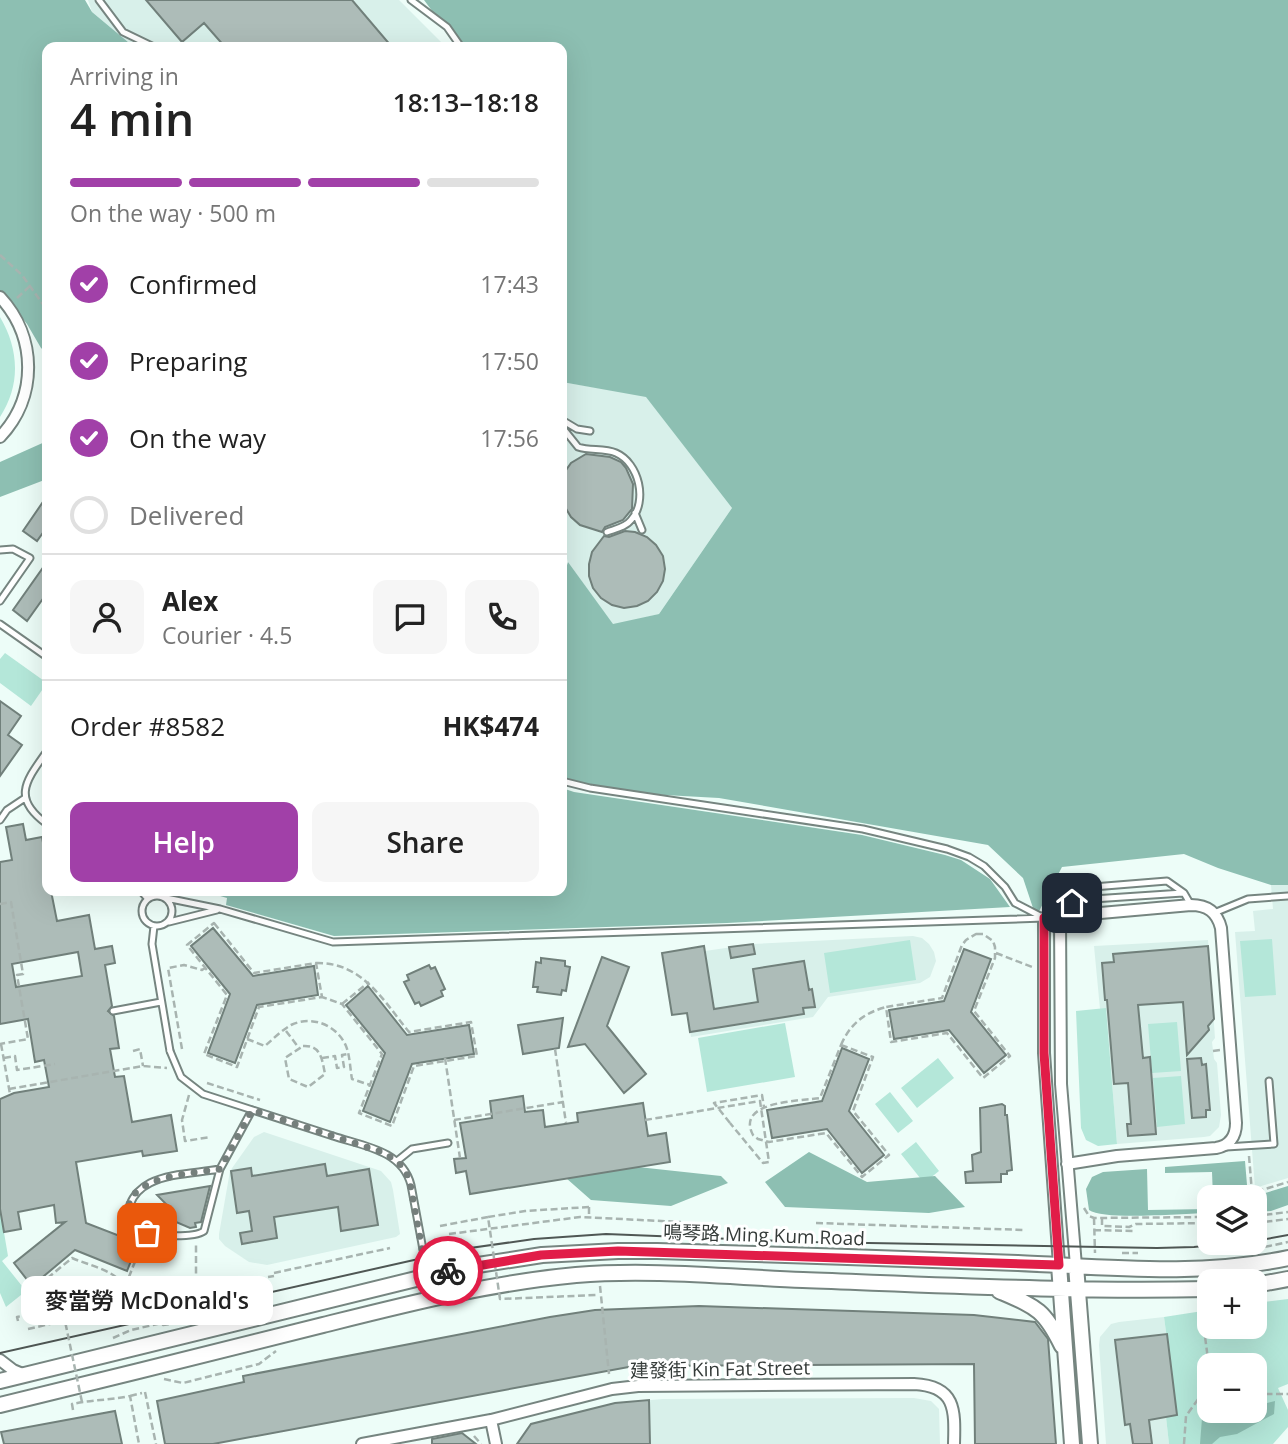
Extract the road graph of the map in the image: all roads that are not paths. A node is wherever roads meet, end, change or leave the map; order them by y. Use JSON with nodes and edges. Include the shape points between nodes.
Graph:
{"nodes":[{"id":1,"x":99,"y":0,"type":"edge"},
{"id":2,"x":411,"y":0,"type":"edge"},
{"id":3,"x":143,"y":42,"type":"edge"},
{"id":4,"x":458,"y":42,"type":"edge"},
{"id":5,"x":0,"y":297,"type":"edge"},
{"id":6,"x":567,"y":423,"type":"edge"},
{"id":7,"x":590,"y":431,"type":"dead end"},
{"id":8,"x":567,"y":433,"type":"edge"},
{"id":9,"x":0,"y":437,"type":"edge"},
{"id":10,"x":635,"y":513,"type":"junction"},
{"id":11,"x":642,"y":530,"type":"dead end"},
{"id":12,"x":607,"y":532,"type":"dead end"},
{"id":13,"x":0,"y":550,"type":"edge"},
{"id":14,"x":0,"y":601,"type":"edge"},
{"id":15,"x":0,"y":624,"type":"edge"},
{"id":16,"x":42,"y":653,"type":"edge"},
{"id":17,"x":42,"y":758,"type":"edge"},
{"id":18,"x":567,"y":782,"type":"edge"},
{"id":19,"x":25,"y":798,"type":"junction"},
{"id":20,"x":0,"y":820,"type":"edge"},
{"id":21,"x":42,"y":820,"type":"edge"},
{"id":22,"x":1184,"y":892,"type":"junction"},
{"id":23,"x":145,"y":896,"type":"edge"},
{"id":24,"x":1288,"y":896,"type":"edge"},
{"id":25,"x":166,"y":898,"type":"junction"},
{"id":26,"x":148,"y":899,"type":"junction"},
{"id":27,"x":1072,"y":903,"type":"junction"},
{"id":28,"x":1191,"y":905,"type":"junction"},
{"id":29,"x":220,"y":909,"type":"junction"},
{"id":30,"x":1214,"y":913,"type":"junction"},
{"id":31,"x":1064,"y":917,"type":"junction"},
{"id":32,"x":1044,"y":918,"type":"junction"},
{"id":33,"x":166,"y":923,"type":"junction"},
{"id":34,"x":154,"y":926,"type":"junction"},
{"id":35,"x":162,"y":1002,"type":"junction"},
{"id":36,"x":113,"y":1011,"type":"dead end"},
{"id":37,"x":1269,"y":1081,"type":"dead end"},
{"id":38,"x":252,"y":1110,"type":"junction"},
{"id":39,"x":448,"y":1143,"type":"dead end"},
{"id":40,"x":1216,"y":1148,"type":"junction"},
{"id":41,"x":397,"y":1161,"type":"junction"},
{"id":42,"x":1067,"y":1164,"type":"junction"},
{"id":43,"x":220,"y":1169,"type":"junction"},
{"id":44,"x":1288,"y":1258,"type":"edge"},
{"id":45,"x":1059,"y":1265,"type":"junction"},
{"id":46,"x":1076,"y":1266,"type":"junction"},
{"id":47,"x":427,"y":1276,"type":"junction"},
{"id":48,"x":1288,"y":1279,"type":"edge"},
{"id":49,"x":1267,"y":1283,"type":"edge"},
{"id":50,"x":991,"y":1287,"type":"junction"},
{"id":51,"x":1060,"y":1289,"type":"junction"},
{"id":52,"x":1197,"y":1289,"type":"edge"},
{"id":53,"x":1078,"y":1290,"type":"junction"},
{"id":54,"x":432,"y":1298,"type":"junction"},
{"id":55,"x":1065,"y":1352,"type":"junction"},
{"id":56,"x":0,"y":1360,"type":"edge"},
{"id":57,"x":26,"y":1375,"type":"junction"},
{"id":58,"x":0,"y":1381,"type":"edge"},
{"id":59,"x":0,"y":1405,"type":"edge"},
{"id":60,"x":491,"y":1420,"type":"junction"},
{"id":61,"x":403,"y":1440,"type":"edge"},
{"id":62,"x":362,"y":1444,"type":"edge"},
{"id":63,"x":496,"y":1444,"type":"edge"},
{"id":64,"x":954,"y":1444,"type":"edge"},
{"id":65,"x":1072,"y":1444,"type":"edge"},
{"id":66,"x":1090,"y":1444,"type":"edge"}],
"edges":[{"from":1,"to":3,"type":"lane","via":[[122,33]]},
{"from":2,"to":4,"type":"lane","via":[[447,27]]},
{"from":5,"to":9,"type":"street","via":[[25,339],[29,374],[21,407]]},
{"from":6,"to":7,"type":"lane"},
{"from":8,"to":10,"type":"lane","via":[[578,447],[616,453],[633,469],[640,495]]},
{"from":10,"to":11,"type":"lane"},
{"from":10,"to":12,"type":"lane","via":[[627,524]]},
{"from":13,"to":14,"type":"lane","via":[[13,549],[30,558]]},
{"from":15,"to":16,"type":"lane"},
{"from":17,"to":19,"type":"lane","via":[[28,778]]},
{"from":18,"to":32,"type":"lane","via":[[863,829],[947,849],[984,866],[1015,903]]},
{"from":19,"to":20,"type":"lane"},
{"from":19,"to":21,"type":"lane"},
{"from":22,"to":27,"type":"lane"},
{"from":22,"to":27,"type":"lane","via":[[1167,881],[1093,887],[1080,892]]},
{"from":22,"to":28,"type":"lane"},
{"from":23,"to":26,"type":"lane"},
{"from":24,"to":30,"type":"lane","via":[[1248,899]]},
{"from":25,"to":26,"type":"lane"},
{"from":25,"to":29,"type":"lane"},
{"from":25,"to":33,"type":"lane","via":[[172,908]]},
{"from":26,"to":34,"type":"lane","via":[[143,916]]},
{"from":27,"to":31,"type":"lane"},
{"from":28,"to":30,"type":"street"},
{"from":28,"to":31,"type":"street"},
{"from":29,"to":32,"type":"lane","via":[[333,942]]},
{"from":29,"to":33,"type":"lane"},
{"from":30,"to":40,"type":"street","via":[[1221,928],[1236,1123],[1231,1140]]},
{"from":31,"to":32,"type":"street"},
{"from":31,"to":42,"type":"street","via":[[1059,1037]]},
{"from":32,"to":45,"type":"street","via":[[1044,1064]]},
{"from":33,"to":34,"type":"lane"},
{"from":34,"to":35,"type":"lane","via":[[152,944]]},
{"from":35,"to":36,"type":"lane"},
{"from":35,"to":38,"type":"lane","bridge":true,"via":[[176,1069],[194,1090]]},
{"from":37,"to":40,"type":"lane","via":[[1274,1143]]},
{"from":38,"to":41,"type":"lane","bridge":true,"via":[[385,1153]]},
{"from":38,"to":43,"type":"lane"},
{"from":39,"to":41,"type":"lane","via":[[412,1149]]},
{"from":40,"to":42,"type":"street"},
{"from":41,"to":47,"type":"lane","via":[[409,1178]]},
{"from":42,"to":46,"type":"street"},
{"from":43,"to":43,"type":"lane","via":[[201,1233],[147,1233],[133,1224],[128,1208],[142,1187],[158,1179]]},
{"from":44,"to":46,"type":"main road","name":"鳴琴路 Ming Kum Road","via":[[1212,1268]]},
{"from":45,"to":46,"type":"main road","name":"鳴琴路 Ming Kum Road"},
{"from":45,"to":47,"type":"main road","name":"鳴琴路 Ming Kum Road","via":[[618,1251],[529,1257]]},
{"from":45,"to":51,"type":"main road"},
{"from":46,"to":53,"type":"main road"},
{"from":47,"to":54,"type":"lane"},
{"from":47,"to":57,"type":"main road","name":"鳴琴路 Ming Kum Road"},
{"from":48,"to":49,"type":"main road"},
{"from":50,"to":51,"type":"main road"},
{"from":50,"to":54,"type":"main road","via":[[619,1273],[518,1281]]},
{"from":50,"to":55,"type":"main road","via":[[1044,1314]]},
{"from":51,"to":53,"type":"main road"},
{"from":51,"to":55,"type":"main road"},
{"from":52,"to":53,"type":"main road"},
{"from":53,"to":66,"type":"main road"},
{"from":54,"to":59,"type":"main road"},
{"from":55,"to":65,"type":"main road"},
{"from":56,"to":57,"type":"street"},
{"from":57,"to":58,"type":"main road","name":"鳴琴路 Ming Kum Road"},
{"from":60,"to":61,"type":"street","name":"建發街 Kin Fat Street"},
{"from":60,"to":63,"type":"street"},
{"from":60,"to":64,"type":"street","name":"建發街 Kin Fat Street","via":[[638,1386],[914,1384],[929,1385],[948,1397],[954,1408]]},
{"from":61,"to":62,"type":"street","name":"建發街 Kin Fat Street"}]}
